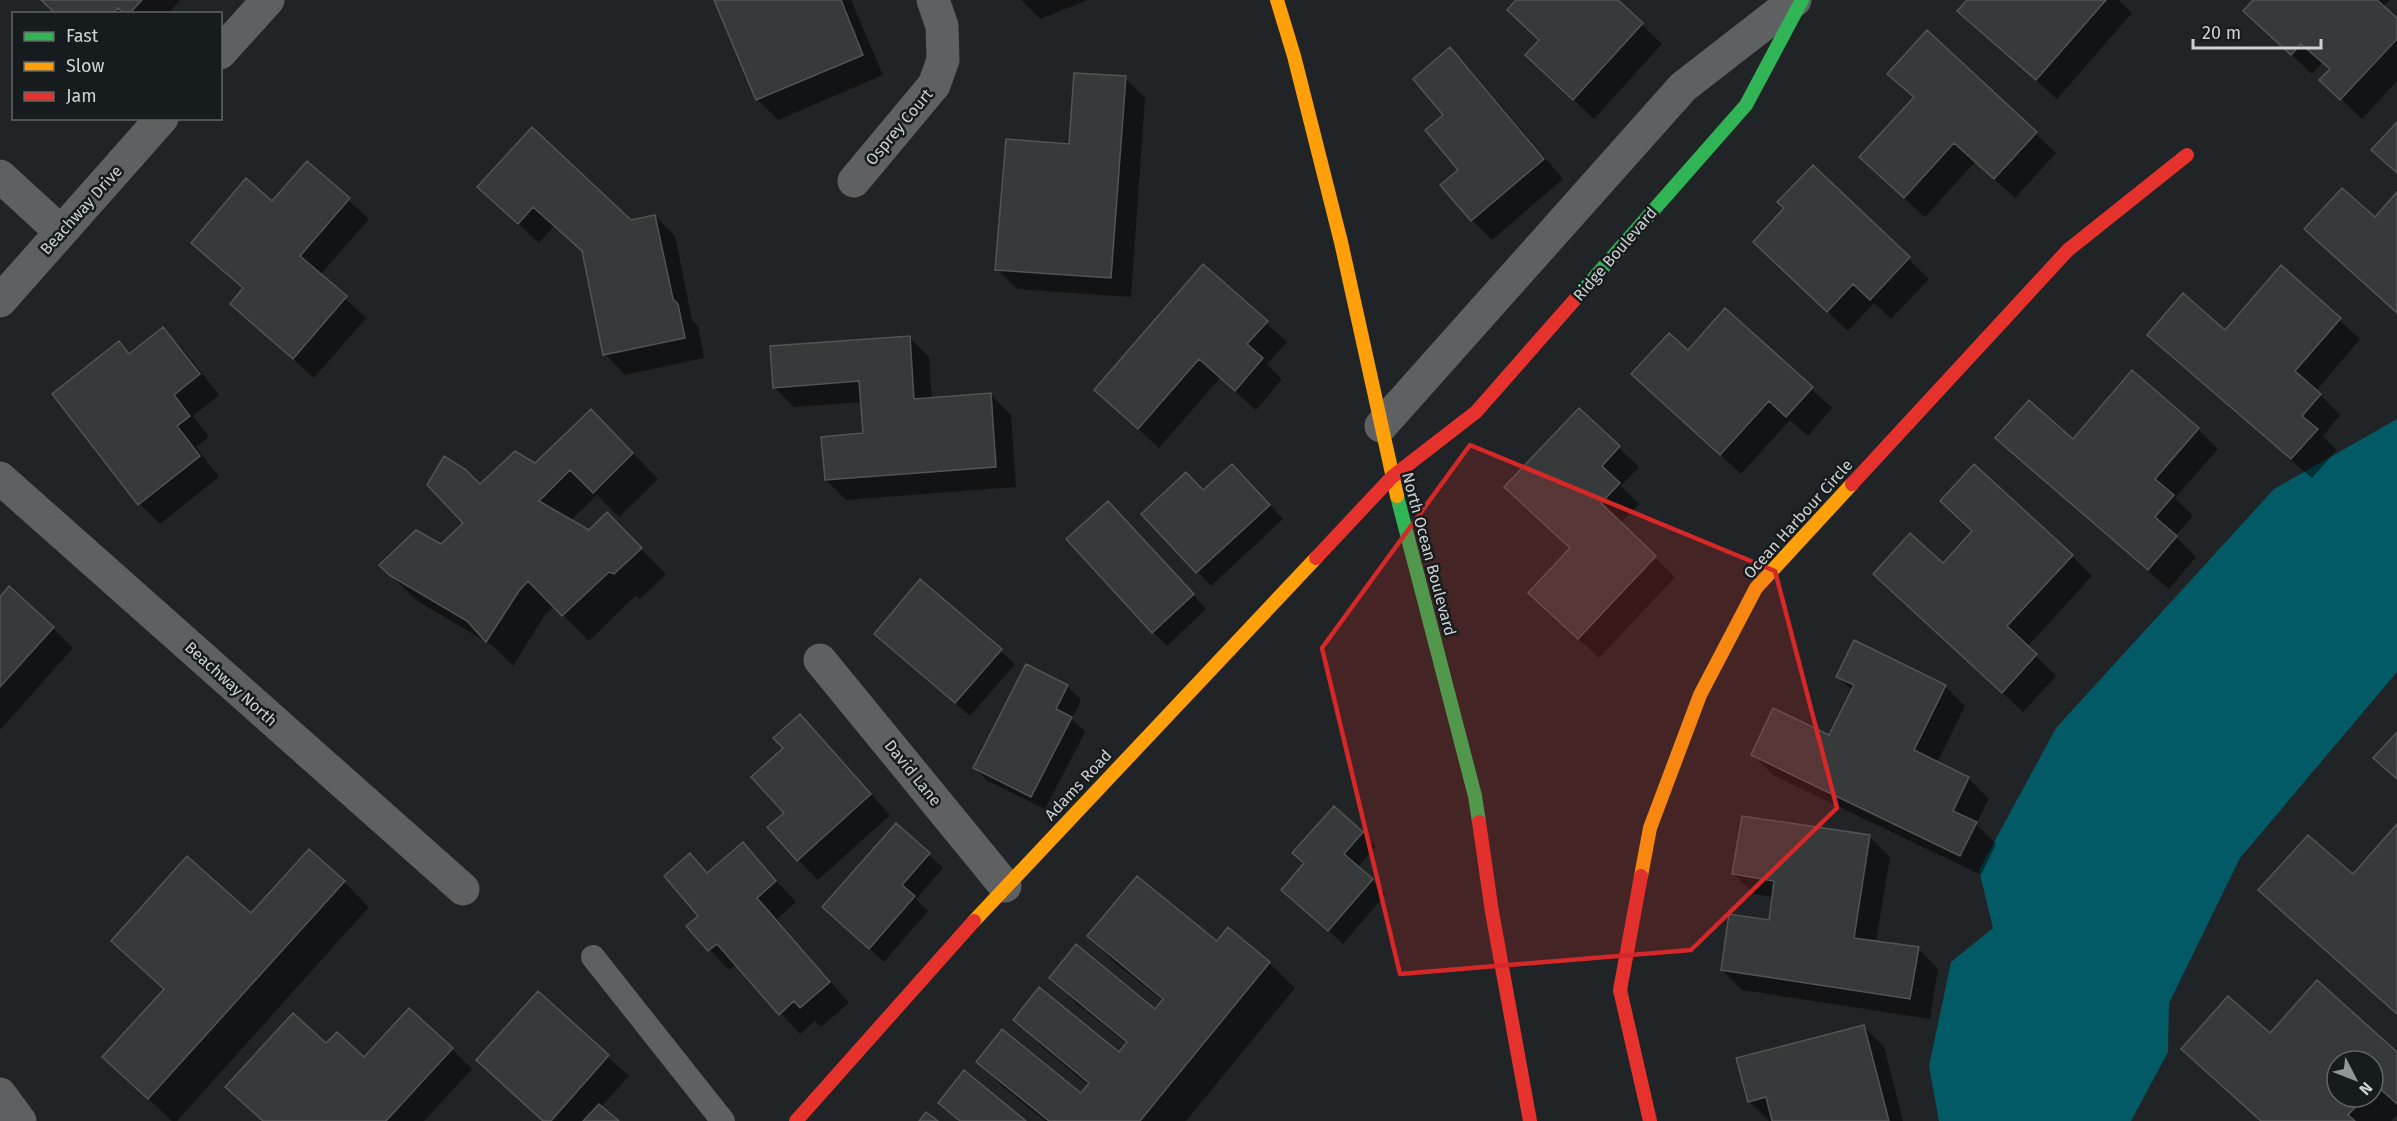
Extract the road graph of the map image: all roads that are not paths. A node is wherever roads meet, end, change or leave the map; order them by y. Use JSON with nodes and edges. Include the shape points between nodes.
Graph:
{"nodes":[{"id":1,"x":268,"y":0,"type":"edge"},
{"id":2,"x":933,"y":0,"type":"edge"},
{"id":3,"x":1277,"y":0,"type":"edge"},
{"id":4,"x":1795,"y":0,"type":"edge"},
{"id":5,"x":1802,"y":0,"type":"edge"},
{"id":6,"x":222,"y":51,"type":"edge"},
{"id":7,"x":160,"y":120,"type":"edge"},
{"id":8,"x":2187,"y":156,"type":"dead end"},
{"id":9,"x":0,"y":176,"type":"edge"},
{"id":10,"x":854,"y":181,"type":"dead end"},
{"id":11,"x":62,"y":232,"type":"junction"},
{"id":12,"x":0,"y":301,"type":"edge"},
{"id":13,"x":1381,"y":426,"type":"junction"},
{"id":14,"x":1392,"y":477,"type":"junction"},
{"id":15,"x":0,"y":478,"type":"edge"},
{"id":16,"x":820,"y":660,"type":"dead end"},
{"id":17,"x":1005,"y":886,"type":"junction"},
{"id":18,"x":463,"y":890,"type":"dead end"},
{"id":19,"x":593,"y":957,"type":"dead end"},
{"id":20,"x":0,"y":1094,"type":"edge"},
{"id":21,"x":20,"y":1121,"type":"edge"},
{"id":22,"x":723,"y":1121,"type":"edge"},
{"id":23,"x":796,"y":1121,"type":"edge"},
{"id":24,"x":1530,"y":1121,"type":"edge"},
{"id":25,"x":1650,"y":1121,"type":"edge"}],
"edges":[{"from":1,"to":6,"type":"street"},
{"from":2,"to":10,"type":"street","name":"Osprey Court","via":[[942,26],[943,60],[934,85]]},
{"from":3,"to":13,"type":"street","name":"North Ocean Boulevard","via":[[1341,242]]},
{"from":4,"to":13,"type":"street","via":[[1683,87]]},
{"from":5,"to":14,"type":"street","name":"Ridge Boulevard","via":[[1746,105],[1476,412]]},
{"from":7,"to":11,"type":"street","name":"Beachway Drive"},
{"from":8,"to":25,"type":"street","name":"Ocean Harbour Circle","via":[[2068,249],[1756,588],[1700,695],[1650,828],[1620,990]]},
{"from":9,"to":11,"type":"street"},
{"from":11,"to":12,"type":"street","name":"Beachway Drive"},
{"from":13,"to":14,"type":"street","name":"North Ocean Boulevard"},
{"from":14,"to":17,"type":"street","name":"Adams Road"},
{"from":14,"to":24,"type":"street","name":"North Ocean Boulevard","via":[[1475,796]]},
{"from":15,"to":18,"type":"street","name":"Beachway North"},
{"from":16,"to":17,"type":"street","name":"David Lane"},
{"from":17,"to":23,"type":"street","name":"Adams Road"},
{"from":19,"to":22,"type":"lane"},
{"from":20,"to":21,"type":"street"}]}
